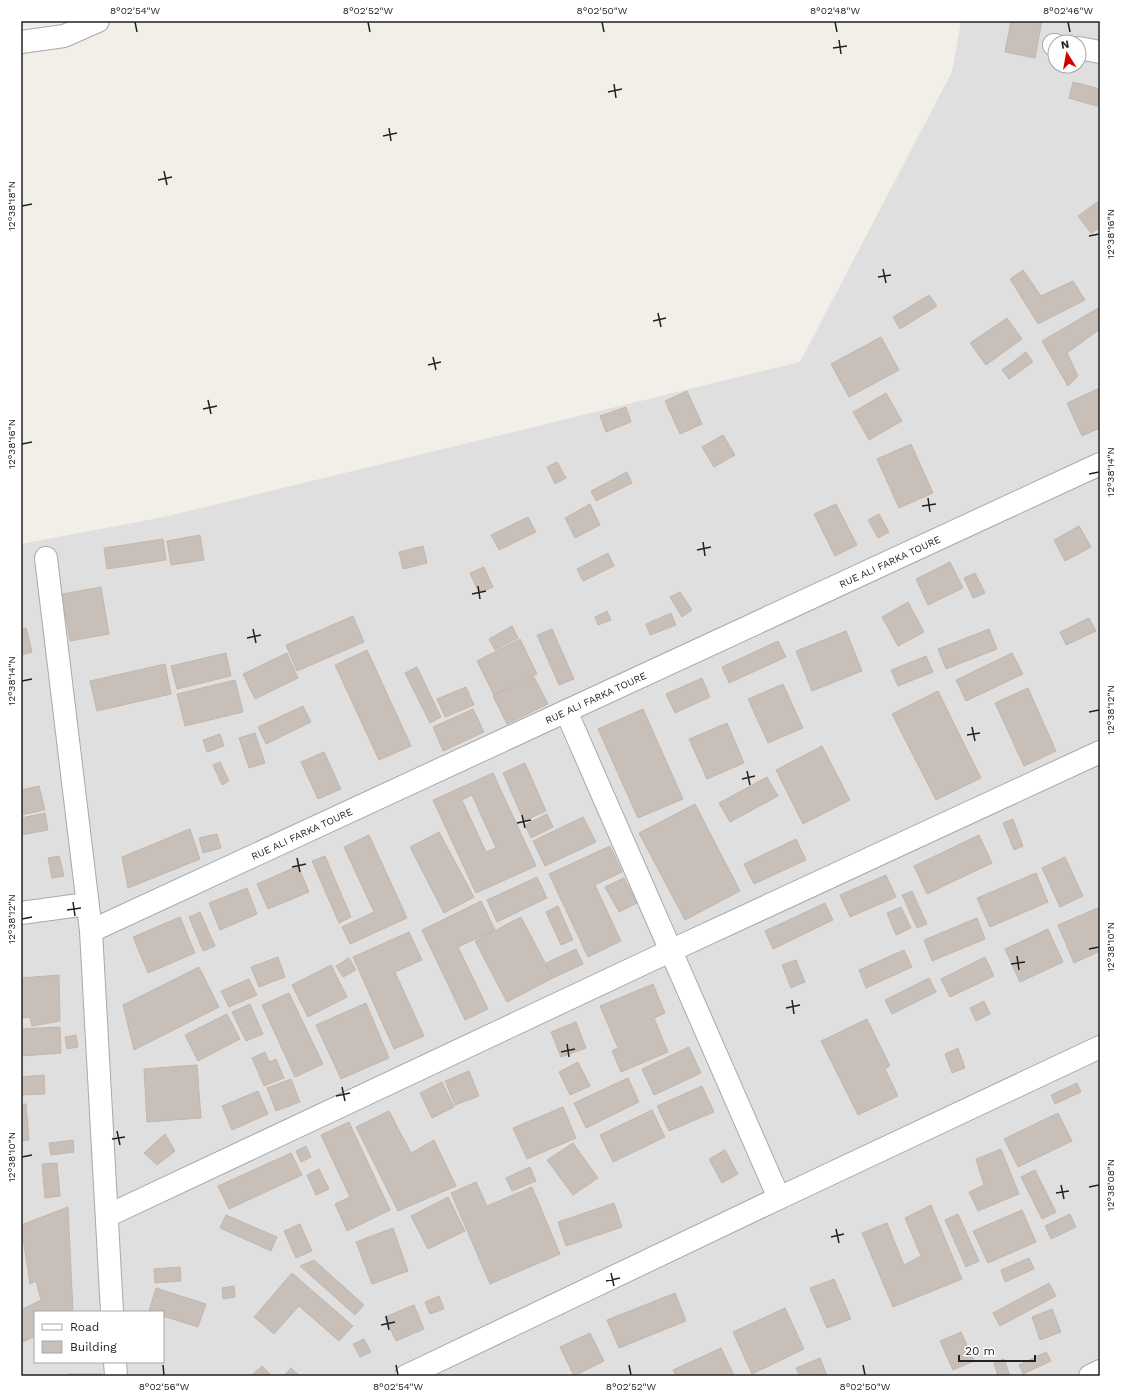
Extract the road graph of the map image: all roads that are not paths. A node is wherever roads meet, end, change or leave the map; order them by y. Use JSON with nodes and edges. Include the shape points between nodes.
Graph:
{"nodes":[{"id":1,"x":98,"y":21,"type":"edge"},
{"id":2,"x":21,"y":42,"type":"edge"},
{"id":3,"x":1087,"y":50,"type":"edge"},
{"id":4,"x":1100,"y":52,"type":"edge"},
{"id":5,"x":1100,"y":464,"type":"edge"},
{"id":6,"x":46,"y":558,"type":"dead end"},
{"id":7,"x":566,"y":711,"type":"junction"},
{"id":8,"x":1100,"y":752,"type":"edge"},
{"id":9,"x":87,"y":904,"type":"junction"},
{"id":10,"x":21,"y":913,"type":"edge"},
{"id":11,"x":91,"y":931,"type":"junction"},
{"id":12,"x":670,"y":951,"type":"junction"},
{"id":13,"x":1100,"y":1047,"type":"edge"},
{"id":14,"x":779,"y":1198,"type":"junction"},
{"id":15,"x":107,"y":1216,"type":"junction"},
{"id":16,"x":112,"y":1311,"type":"edge"},
{"id":17,"x":115,"y":1363,"type":"edge"},
{"id":18,"x":1100,"y":1371,"type":"edge"},
{"id":19,"x":116,"y":1376,"type":"edge"},
{"id":20,"x":406,"y":1376,"type":"edge"},
{"id":21,"x":1090,"y":1376,"type":"edge"}],
"edges":[{"from":1,"to":2,"type":"street","via":[[64,36]]},
{"from":3,"to":4,"type":"street"},
{"from":5,"to":7,"type":"street","name":"RUE ALI FARKA TOURE"},
{"from":6,"to":9,"type":"street"},
{"from":7,"to":11,"type":"street","name":"RUE ALI FARKA TOURE"},
{"from":7,"to":12,"type":"street"},
{"from":8,"to":12,"type":"street"},
{"from":9,"to":10,"type":"street"},
{"from":9,"to":11,"type":"street"},
{"from":11,"to":15,"type":"street"},
{"from":12,"to":14,"type":"street"},
{"from":12,"to":15,"type":"street"},
{"from":13,"to":14,"type":"street"},
{"from":14,"to":20,"type":"street"},
{"from":15,"to":16,"type":"street"},
{"from":17,"to":19,"type":"street"},
{"from":18,"to":21,"type":"street"}]}
